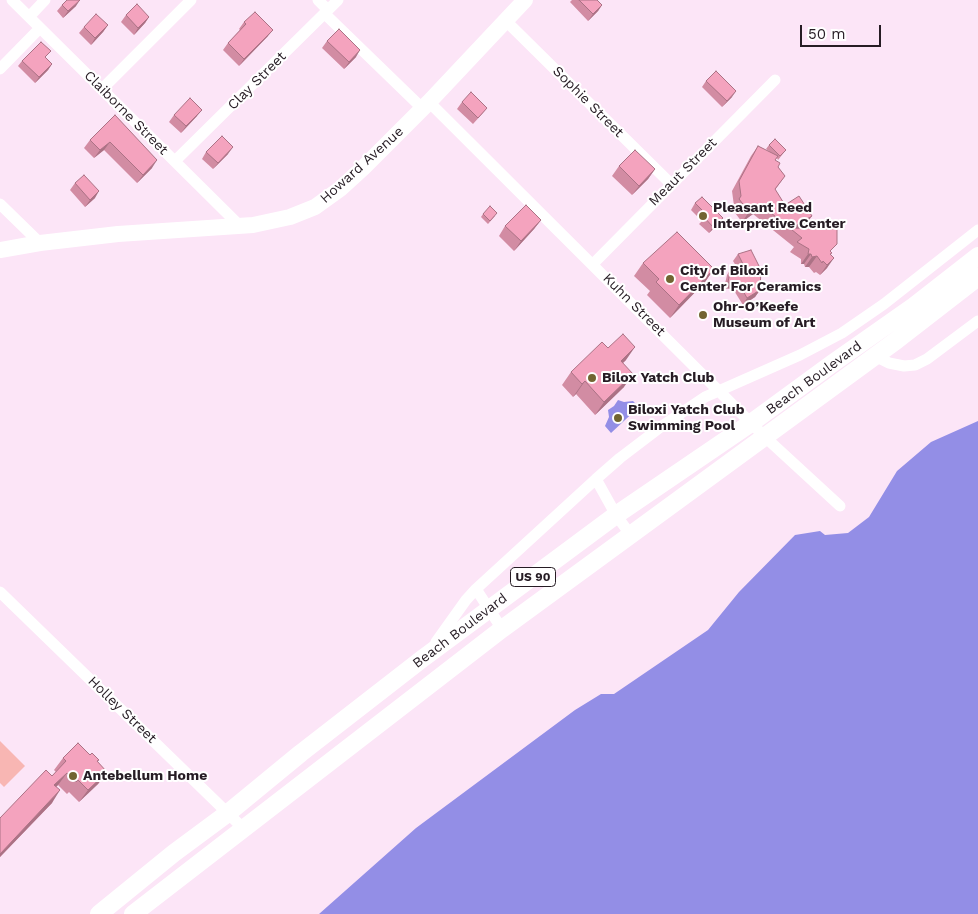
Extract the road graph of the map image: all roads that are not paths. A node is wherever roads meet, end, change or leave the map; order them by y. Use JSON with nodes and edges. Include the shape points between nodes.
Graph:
{"nodes":[{"id":1,"x":12,"y":0,"type":"edge"},
{"id":2,"x":45,"y":0,"type":"edge"},
{"id":3,"x":191,"y":0,"type":"edge"},
{"id":4,"x":318,"y":0,"type":"edge"},
{"id":5,"x":338,"y":0,"type":"edge"},
{"id":6,"x":525,"y":0,"type":"edge"},
{"id":7,"x":327,"y":12,"type":"junction"},
{"id":8,"x":29,"y":17,"type":"junction"},
{"id":9,"x":506,"y":21,"type":"junction"},
{"id":10,"x":40,"y":28,"type":"junction"},
{"id":11,"x":0,"y":69,"type":"edge"},
{"id":12,"x":775,"y":80,"type":"dead end"},
{"id":13,"x":102,"y":89,"type":"junction"},
{"id":14,"x":426,"y":105,"type":"junction"},
{"id":15,"x":175,"y":161,"type":"junction"},
{"id":16,"x":670,"y":184,"type":"junction"},
{"id":17,"x":0,"y":204,"type":"edge"},
{"id":18,"x":240,"y":225,"type":"junction"},
{"id":19,"x":978,"y":230,"type":"edge"},
{"id":20,"x":40,"y":243,"type":"junction"},
{"id":21,"x":0,"y":250,"type":"edge"},
{"id":22,"x":978,"y":256,"type":"edge"},
{"id":23,"x":593,"y":264,"type":"junction"},
{"id":24,"x":978,"y":277,"type":"edge"},
{"id":25,"x":978,"y":321,"type":"edge"},
{"id":26,"x":875,"y":356,"type":"junction"},
{"id":27,"x":719,"y":391,"type":"junction"},
{"id":28,"x":751,"y":423,"type":"junction"},
{"id":29,"x":765,"y":437,"type":"junction"},
{"id":30,"x":596,"y":479,"type":"junction"},
{"id":31,"x":840,"y":506,"type":"dead end"},
{"id":32,"x":616,"y":515,"type":"junction"},
{"id":33,"x":630,"y":534,"type":"junction"},
{"id":34,"x":476,"y":589,"type":"junction"},
{"id":35,"x":0,"y":592,"type":"edge"},
{"id":36,"x":489,"y":609,"type":"junction"},
{"id":37,"x":502,"y":629,"type":"junction"},
{"id":38,"x":422,"y":659,"type":"junction"},
{"id":39,"x":228,"y":812,"type":"junction"},
{"id":40,"x":244,"y":829,"type":"junction"},
{"id":41,"x":99,"y":914,"type":"edge"},
{"id":42,"x":133,"y":914,"type":"edge"}],
"edges":[{"from":1,"to":8,"type":"street","name":"Claiborne Street"},
{"from":2,"to":8,"type":"street"},
{"from":3,"to":13,"type":"street"},
{"from":4,"to":7,"type":"street","name":"Kuhn Street"},
{"from":5,"to":7,"type":"street","name":"Clay Street"},
{"from":6,"to":9,"type":"main road","name":"Howard Avenue"},
{"from":7,"to":14,"type":"street","name":"Kuhn Street"},
{"from":7,"to":15,"type":"street","name":"Clay Street"},
{"from":8,"to":10,"type":"street","name":"Claiborne Street"},
{"from":9,"to":14,"type":"main road","name":"Howard Avenue"},
{"from":9,"to":16,"type":"street","name":"Sophie Street"},
{"from":10,"to":11,"type":"street"},
{"from":10,"to":13,"type":"street","name":"Claiborne Street"},
{"from":12,"to":16,"type":"street","name":"Meaut Street"},
{"from":13,"to":15,"type":"street","name":"Claiborne Street"},
{"from":14,"to":18,"type":"main road","name":"Howard Avenue","via":[[346,184],[315,207],[275,221]]},
{"from":14,"to":23,"type":"street","name":"Kuhn Street"},
{"from":15,"to":18,"type":"street","name":"Claiborne Street"},
{"from":16,"to":23,"type":"street","name":"Meaut Street"},
{"from":17,"to":20,"type":"street"},
{"from":18,"to":20,"type":"main road","name":"Howard Avenue"},
{"from":19,"to":27,"type":"street","via":[[842,333]]},
{"from":20,"to":21,"type":"main road","name":"Howard Avenue"},
{"from":22,"to":28,"type":"main road","name":"Beach Boulevard","number":"US 90"},
{"from":23,"to":27,"type":"street","name":"Kuhn Street"},
{"from":24,"to":26,"type":"main road","name":"Beach Boulevard","number":"US 90"},
{"from":25,"to":26,"type":"street","via":[[915,365],[889,363]]},
{"from":26,"to":29,"type":"main road","name":"Beach Boulevard","number":"US 90"},
{"from":27,"to":28,"type":"street","name":"Kuhn Street"},
{"from":27,"to":30,"type":"street","via":[[691,405]]},
{"from":28,"to":29,"type":"street","name":"Kuhn Street"},
{"from":28,"to":32,"type":"main road","name":"Beach Boulevard","number":"US 90"},
{"from":29,"to":31,"type":"street","name":"Kuhn Street"},
{"from":29,"to":33,"type":"main road","name":"Beach Boulevard","number":"US 90"},
{"from":30,"to":32,"type":"street"},
{"from":30,"to":34,"type":"street"},
{"from":32,"to":33,"type":"street"},
{"from":32,"to":36,"type":"main road","name":"Beach Boulevard","number":"US 90"},
{"from":33,"to":37,"type":"main road","name":"Beach Boulevard","number":"US 90"},
{"from":34,"to":36,"type":"street"},
{"from":34,"to":38,"type":"street"},
{"from":35,"to":39,"type":"street","name":"Holley Street"},
{"from":36,"to":37,"type":"street"},
{"from":36,"to":38,"type":"main road","name":"Beach Boulevard","number":"US 90"},
{"from":37,"to":40,"type":"main road","name":"Beach Boulevard","number":"US 90"},
{"from":38,"to":39,"type":"main road","name":"Beach Boulevard","number":"US 90"},
{"from":39,"to":40,"type":"street","name":"Holley Street"},
{"from":39,"to":41,"type":"main road","name":"Beach Boulevard","number":"US 90"},
{"from":40,"to":42,"type":"main road","name":"Beach Boulevard","number":"US 90"}]}
